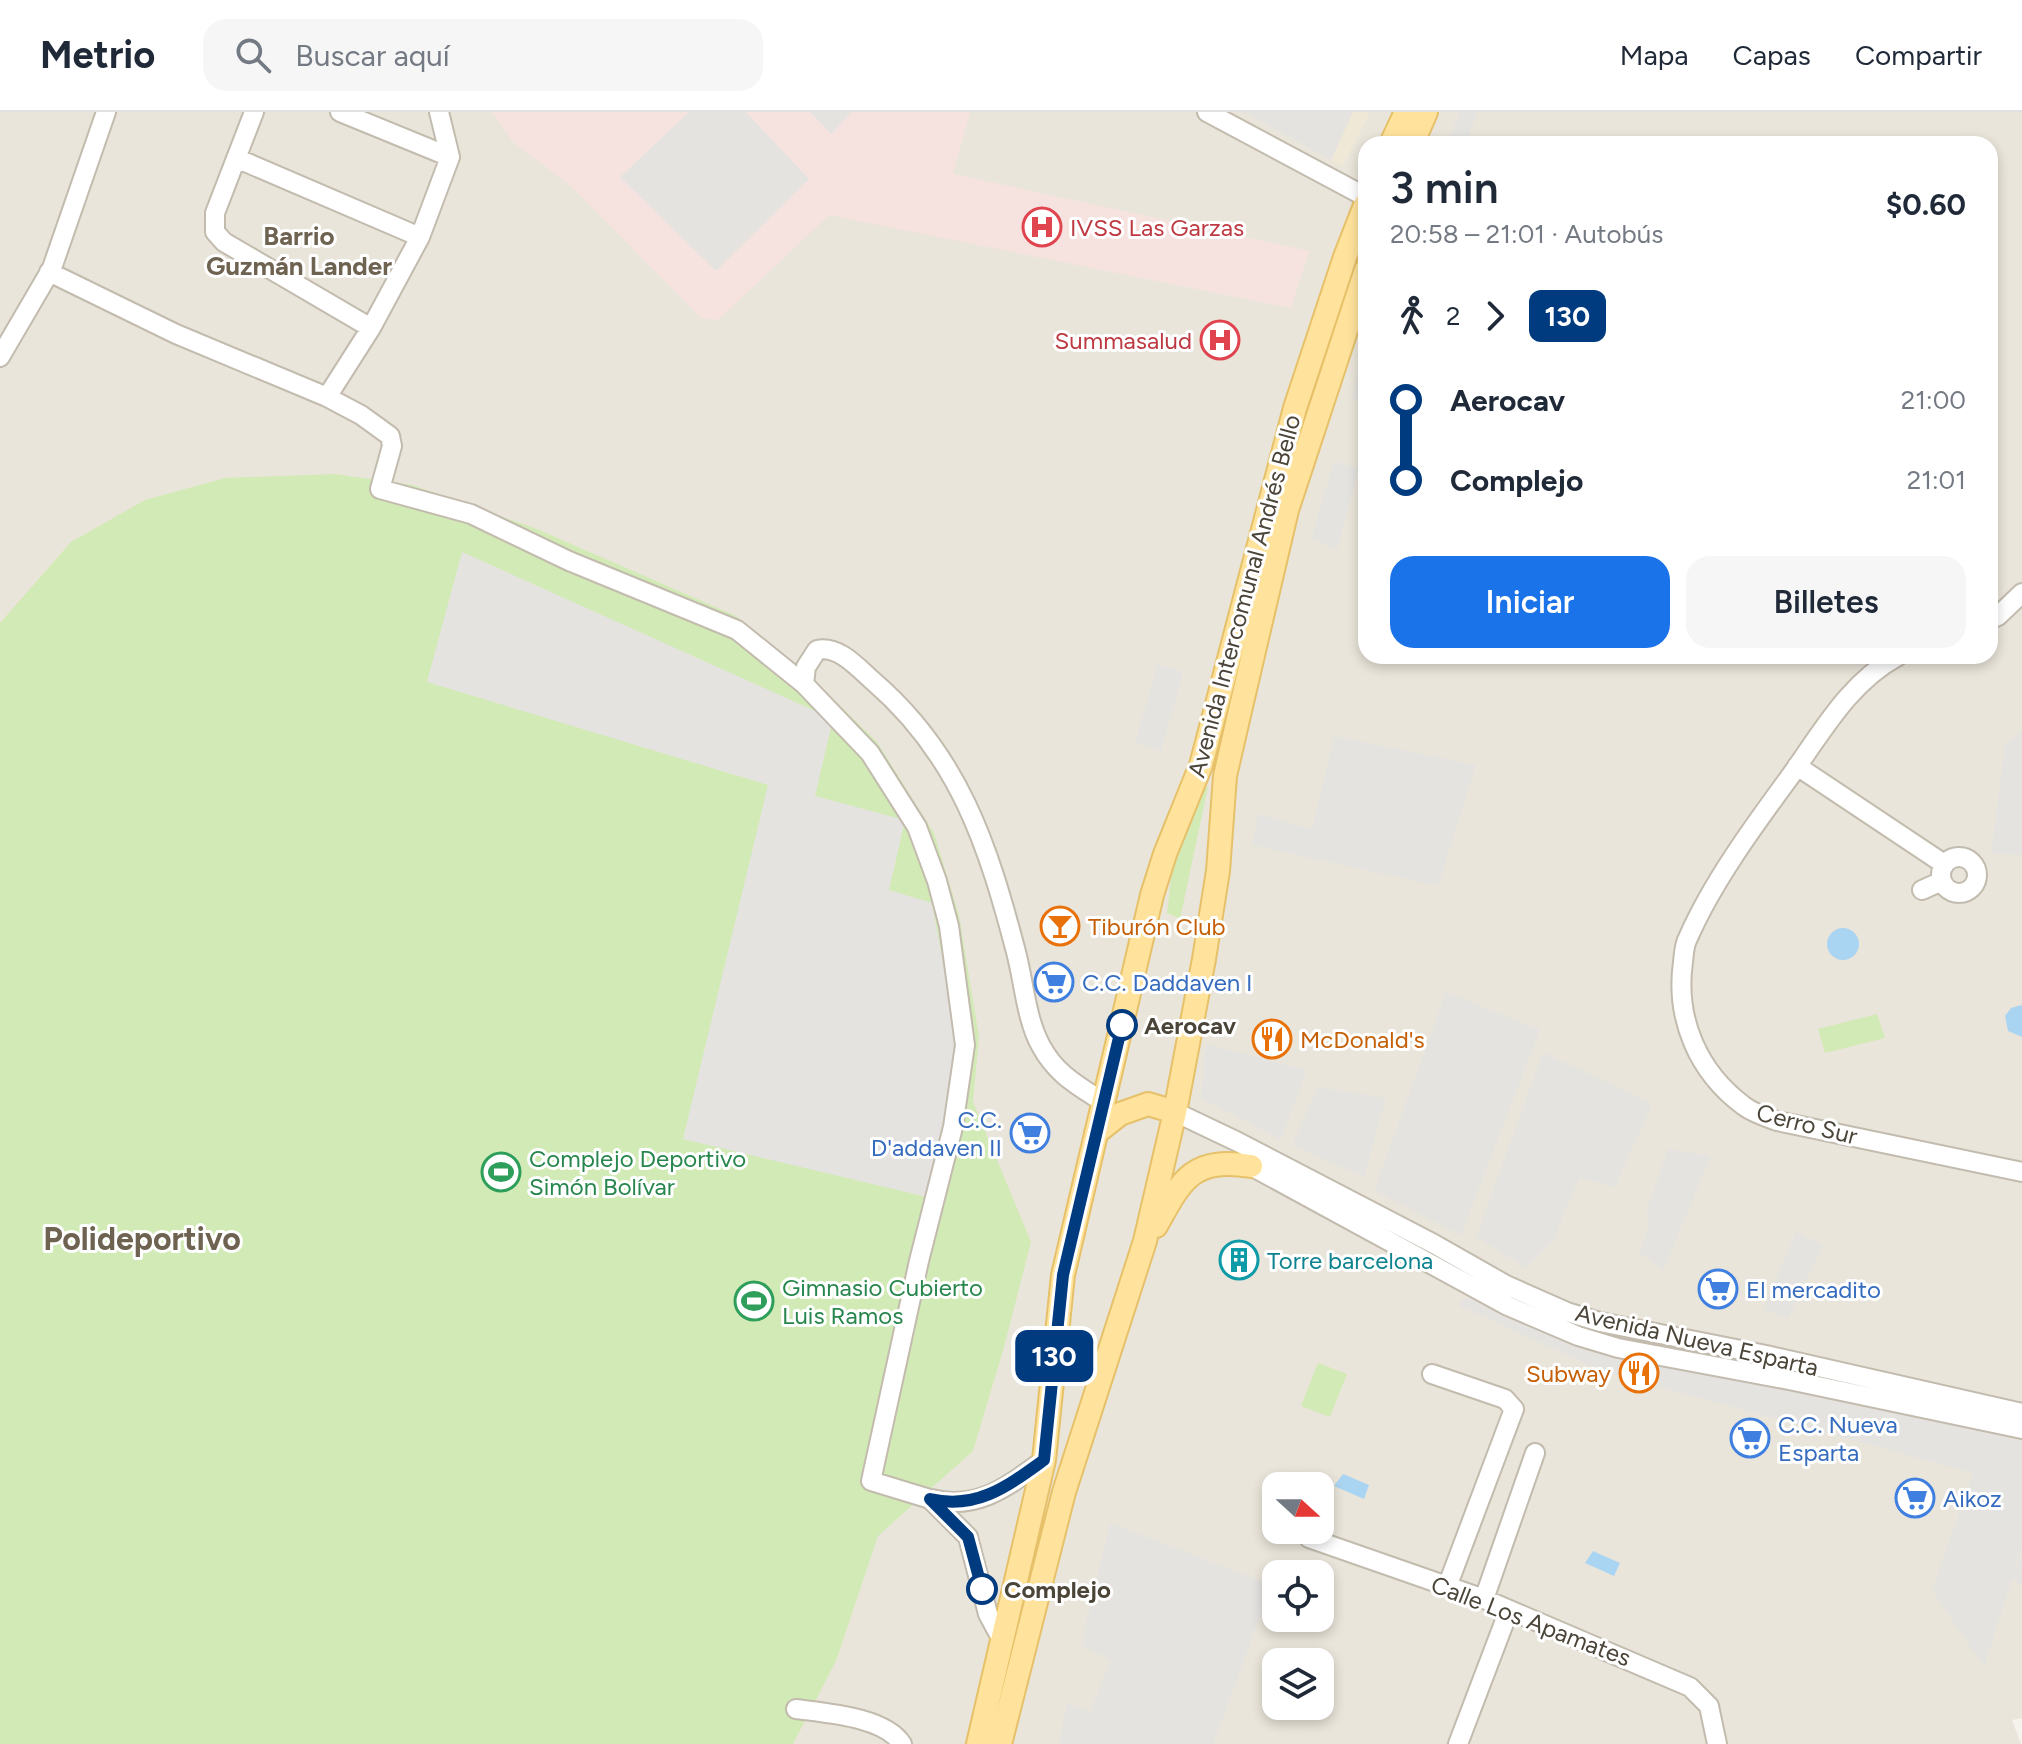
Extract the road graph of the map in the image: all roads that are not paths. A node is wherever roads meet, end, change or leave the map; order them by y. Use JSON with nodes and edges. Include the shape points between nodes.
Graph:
{"nodes":[{"id":1,"x":106,"y":112,"type":"edge"},
{"id":2,"x":254,"y":112,"type":"edge"},
{"id":3,"x":340,"y":112,"type":"edge"},
{"id":4,"x":439,"y":112,"type":"edge"},
{"id":5,"x":1207,"y":112,"type":"edge"},
{"id":6,"x":1406,"y":112,"type":"edge"},
{"id":7,"x":1426,"y":112,"type":"edge"},
{"id":8,"x":1395,"y":136,"type":"edge"},
{"id":9,"x":1416,"y":136,"type":"edge"},
{"id":10,"x":450,"y":157,"type":"junction"},
{"id":11,"x":236,"y":158,"type":"junction"},
{"id":12,"x":1358,"y":196,"type":"edge"},
{"id":13,"x":1358,"y":222,"type":"edge"},
{"id":14,"x":420,"y":237,"type":"junction"},
{"id":15,"x":49,"y":272,"type":"junction"},
{"id":16,"x":1358,"y":294,"type":"edge"},
{"id":17,"x":371,"y":328,"type":"junction"},
{"id":18,"x":0,"y":357,"type":"edge"},
{"id":19,"x":327,"y":397,"type":"junction"},
{"id":20,"x":2022,"y":593,"type":"edge"},
{"id":21,"x":1998,"y":616,"type":"edge"},
{"id":22,"x":1883,"y":664,"type":"edge"},
{"id":23,"x":804,"y":684,"type":"junction"},
{"id":24,"x":1797,"y":766,"type":"junction"},
{"id":25,"x":1922,"y":890,"type":"dead end"},
{"id":26,"x":1103,"y":1102,"type":"junction"},
{"id":27,"x":1175,"y":1112,"type":"junction"},
{"id":28,"x":1096,"y":1133,"type":"junction"},
{"id":29,"x":1251,"y":1166,"type":"joint"},
{"id":30,"x":2022,"y":1172,"type":"edge"},
{"id":31,"x":1142,"y":1251,"type":"junction"},
{"id":32,"x":1432,"y":1374,"type":"dead end"},
{"id":33,"x":2022,"y":1413,"type":"edge"},
{"id":34,"x":2022,"y":1429,"type":"edge"},
{"id":35,"x":1535,"y":1453,"type":"dead end"},
{"id":36,"x":1044,"y":1460,"type":"junction"},
{"id":37,"x":930,"y":1499,"type":"junction"},
{"id":38,"x":1326,"y":1544,"type":"edge"},
{"id":39,"x":1447,"y":1587,"type":"junction"},
{"id":40,"x":1484,"y":1599,"type":"junction"},
{"id":41,"x":1509,"y":1610,"type":"junction"},
{"id":42,"x":1002,"y":1640,"type":"junction"},
{"id":43,"x":796,"y":1709,"type":"dead end"},
{"id":44,"x":902,"y":1744,"type":"edge"},
{"id":45,"x":978,"y":1744,"type":"edge"},
{"id":46,"x":1000,"y":1744,"type":"edge"},
{"id":47,"x":1458,"y":1744,"type":"edge"},
{"id":48,"x":1717,"y":1744,"type":"edge"}],
"edges":[{"from":1,"to":15,"type":"street"},
{"from":2,"to":11,"type":"street"},
{"from":3,"to":10,"type":"street"},
{"from":4,"to":10,"type":"street"},
{"from":5,"to":12,"type":"street"},
{"from":6,"to":8,"type":"main road"},
{"from":7,"to":9,"type":"main road"},
{"from":10,"to":14,"type":"street"},
{"from":11,"to":14,"type":"street"},
{"from":11,"to":17,"type":"street","via":[[215,213],[215,232]]},
{"from":13,"to":26,"type":"main road","name":"Avenida Intercomunal Andrés Bello","via":[[1295,408],[1209,739],[1152,895]]},
{"from":14,"to":17,"type":"street"},
{"from":15,"to":18,"type":"street"},
{"from":15,"to":19,"type":"street","via":[[176,334]]},
{"from":16,"to":27,"type":"main road","name":"Avenida Intercomunal Andrés Bello","via":[[1287,510],[1235,730],[1209,930]]},
{"from":17,"to":19,"type":"street"},
{"from":19,"to":23,"type":"street","via":[[390,436],[380,489],[471,514],[737,630]]},
{"from":20,"to":21,"type":"street"},
{"from":22,"to":24,"type":"street","name":"Cerro Sur","via":[[1860,683]]},
{"from":23,"to":26,"type":"street","via":[[810,658],[828,648],[892,698],[933,744],[964,795],[982,839],[1038,1042],[1052,1066]]},
{"from":23,"to":37,"type":"street","via":[[870,753],[917,827],[949,926],[959,988],[965,1045],[960,1089],[871,1481]]},
{"from":24,"to":25,"type":"street","via":[[1943,872]]},
{"from":24,"to":30,"type":"street","name":"Cerro Sur","via":[[1740,844],[1686,941],[1680,981],[1684,1017],[1706,1069],[1747,1109],[1777,1121]]},
{"from":26,"to":28,"type":"main road","name":"Avenida Intercomunal Andrés Bello"},
{"from":27,"to":28,"type":"main road","via":[[1148,1104],[1120,1114]]},
{"from":27,"to":31,"type":"main road","name":"Avenida Intercomunal Andrés Bello"},
{"from":27,"to":33,"type":"street","name":"Avenida Nueva Esparta","via":[[1567,1312]]},
{"from":28,"to":36,"type":"main road","name":"Avenida Intercomunal Andrés Bello","via":[[1063,1275]]},
{"from":29,"to":31,"type":"main road","via":[[1197,1169],[1178,1186]]},
{"from":29,"to":34,"type":"street","name":"Avenida Nueva Esparta","via":[[1508,1306],[1578,1336]]},
{"from":31,"to":46,"type":"main road","name":"Avenida Intercomunal Andrés Bello","via":[[1064,1492]]},
{"from":32,"to":39,"type":"street","via":[[1505,1399],[1514,1409]]},
{"from":35,"to":40,"type":"street"},
{"from":36,"to":37,"type":"street","via":[[972,1501]]},
{"from":36,"to":42,"type":"main road","name":"Avenida Intercomunal Andrés Bello"},
{"from":37,"to":42,"type":"street","via":[[968,1537],[988,1614]]},
{"from":38,"to":39,"type":"street","name":"Calle Los Apamates"},
{"from":39,"to":40,"type":"street","name":"Calle Los Apamates"},
{"from":40,"to":41,"type":"street","name":"Calle Los Apamates"},
{"from":41,"to":47,"type":"street"},
{"from":41,"to":48,"type":"street","name":"Calle Los Apamates","via":[[1690,1687],[1709,1706]]},
{"from":42,"to":45,"type":"main road","name":"Avenida Intercomunal Andrés Bello"},
{"from":43,"to":44,"type":"street","via":[[873,1724]]}]}
